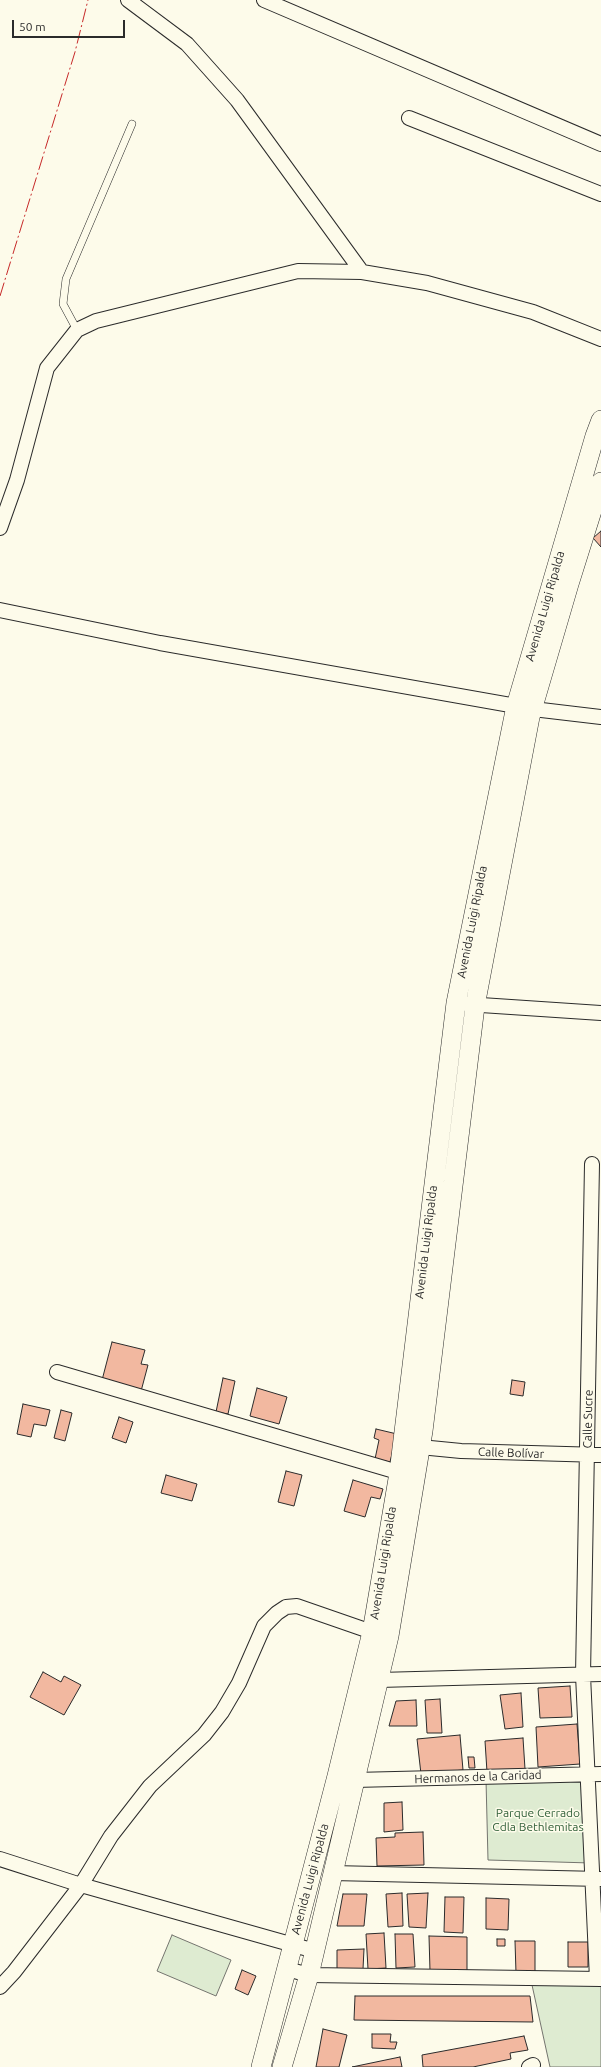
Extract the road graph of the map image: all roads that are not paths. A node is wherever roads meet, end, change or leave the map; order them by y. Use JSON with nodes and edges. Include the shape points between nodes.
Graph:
{"nodes":[{"id":1,"x":128,"y":0,"type":"edge"},
{"id":2,"x":264,"y":0,"type":"edge"},
{"id":3,"x":409,"y":118,"type":"dead end"},
{"id":4,"x":132,"y":124,"type":"dead end"},
{"id":5,"x":601,"y":144,"type":"edge"},
{"id":6,"x":601,"y":194,"type":"edge"},
{"id":7,"x":362,"y":272,"type":"junction"},
{"id":8,"x":77,"y":330,"type":"junction"},
{"id":9,"x":601,"y":340,"type":"edge"},
{"id":10,"x":601,"y":420,"type":"edge"},
{"id":11,"x":601,"y":482,"type":"edge"},
{"id":12,"x":0,"y":528,"type":"edge"},
{"id":13,"x":0,"y":610,"type":"edge"},
{"id":14,"x":524,"y":708,"type":"junction"},
{"id":15,"x":601,"y":717,"type":"edge"},
{"id":16,"x":456,"y":1003,"type":"junction"},
{"id":17,"x":474,"y":1006,"type":"junction"},
{"id":18,"x":601,"y":1013,"type":"edge"},
{"id":19,"x":592,"y":1164,"type":"dead end"},
{"id":20,"x":57,"y":1372,"type":"dead end"},
{"id":21,"x":420,"y":1447,"type":"junction"},
{"id":22,"x":587,"y":1455,"type":"junction"},
{"id":23,"x":601,"y":1455,"type":"edge"},
{"id":24,"x":407,"y":1475,"type":"junction"},
{"id":25,"x":372,"y":1632,"type":"junction"},
{"id":26,"x":601,"y":1674,"type":"edge"},
{"id":27,"x":583,"y":1675,"type":"junction"},
{"id":28,"x":370,"y":1677,"type":"junction"},
{"id":29,"x":594,"y":1774,"type":"edge"},
{"id":30,"x":354,"y":1780,"type":"junction"},
{"id":31,"x":0,"y":1859,"type":"edge"},
{"id":32,"x":332,"y":1873,"type":"junction"},
{"id":33,"x":597,"y":1879,"type":"edge"},
{"id":34,"x":81,"y":1885,"type":"junction"},
{"id":35,"x":293,"y":1946,"type":"junction"},
{"id":36,"x":314,"y":1951,"type":"junction"},
{"id":37,"x":287,"y":1969,"type":"junction"},
{"id":38,"x":309,"y":1975,"type":"junction"},
{"id":39,"x":599,"y":1979,"type":"edge"},
{"id":40,"x":0,"y":1987,"type":"edge"},
{"id":41,"x":261,"y":2067,"type":"edge"},
{"id":42,"x":282,"y":2067,"type":"edge"}],
"edges":[{"from":1,"to":7,"type":"street","via":[[187,44],[237,100]]},
{"from":2,"to":5,"type":"street"},
{"from":3,"to":6,"type":"street"},
{"from":4,"to":8,"type":"lane","via":[[66,279],[63,304]]},
{"from":7,"to":8,"type":"street","via":[[298,271],[96,321]]},
{"from":7,"to":9,"type":"street","via":[[427,283],[533,312]]},
{"from":8,"to":12,"type":"street","via":[[46,368],[17,480]]},
{"from":10,"to":14,"type":"street","name":"Avenida Luigi Ripalda","via":[[594,436]]},
{"from":11,"to":14,"type":"street","name":"Avenida Luigi Ripalda","via":[[569,584]]},
{"from":13,"to":14,"type":"street","via":[[160,643]]},
{"from":14,"to":15,"type":"street"},
{"from":14,"to":16,"type":"street","name":"Avenida Luigi Ripalda"},
{"from":14,"to":17,"type":"street","name":"Avenida Luigi Ripalda"},
{"from":16,"to":17,"type":"street"},
{"from":16,"to":24,"type":"street","name":"Avenida Luigi Ripalda"},
{"from":17,"to":18,"type":"street"},
{"from":17,"to":21,"type":"street","name":"Avenida Luigi Ripalda"},
{"from":19,"to":22,"type":"street","name":"Calle Sucre"},
{"from":20,"to":24,"type":"street"},
{"from":21,"to":22,"type":"street","name":"Calle Bolívar","via":[[461,1451]]},
{"from":21,"to":24,"type":"street","name":"Avenida Luigi Ripalda"},
{"from":22,"to":23,"type":"street","name":"Calle Bolívar"},
{"from":22,"to":27,"type":"street","name":"Calle Sucre"},
{"from":24,"to":25,"type":"street","name":"Avenida Luigi Ripalda"},
{"from":24,"to":28,"type":"street","name":"Avenida Luigi Ripalda","via":[[389,1636]]},
{"from":25,"to":28,"type":"street","name":"Avenida Luigi Ripalda"},
{"from":25,"to":34,"type":"street","via":[[297,1606],[286,1607],[277,1613],[264,1626],[240,1683],[222,1712],[204,1735],[150,1786],[111,1836]]},
{"from":26,"to":27,"type":"street"},
{"from":27,"to":28,"type":"street"},
{"from":27,"to":29,"type":"street","name":"Calle Sucre"},
{"from":28,"to":30,"type":"street","name":"Avenida Luigi Ripalda"},
{"from":28,"to":35,"type":"street","name":"Avenida Luigi Ripalda"},
{"from":29,"to":30,"type":"street","name":"Hermanos de la Caridad"},
{"from":29,"to":33,"type":"street","name":"Calle Sucre"},
{"from":30,"to":32,"type":"street","name":"Avenida Luigi Ripalda"},
{"from":31,"to":34,"type":"street"},
{"from":32,"to":33,"type":"street"},
{"from":32,"to":36,"type":"street","name":"Avenida Luigi Ripalda"},
{"from":33,"to":39,"type":"street","name":"Calle Sucre"},
{"from":34,"to":35,"type":"street"},
{"from":34,"to":40,"type":"street"},
{"from":35,"to":36,"type":"street"},
{"from":35,"to":37,"type":"street","name":"Avenida Luigi Ripalda"},
{"from":36,"to":38,"type":"street","name":"Avenida Luigi Ripalda"},
{"from":37,"to":38,"type":"street"},
{"from":37,"to":41,"type":"street","name":"Avenida Luigi Ripalda"},
{"from":38,"to":39,"type":"street"},
{"from":38,"to":42,"type":"street","name":"Avenida Luigi Ripalda"}]}
